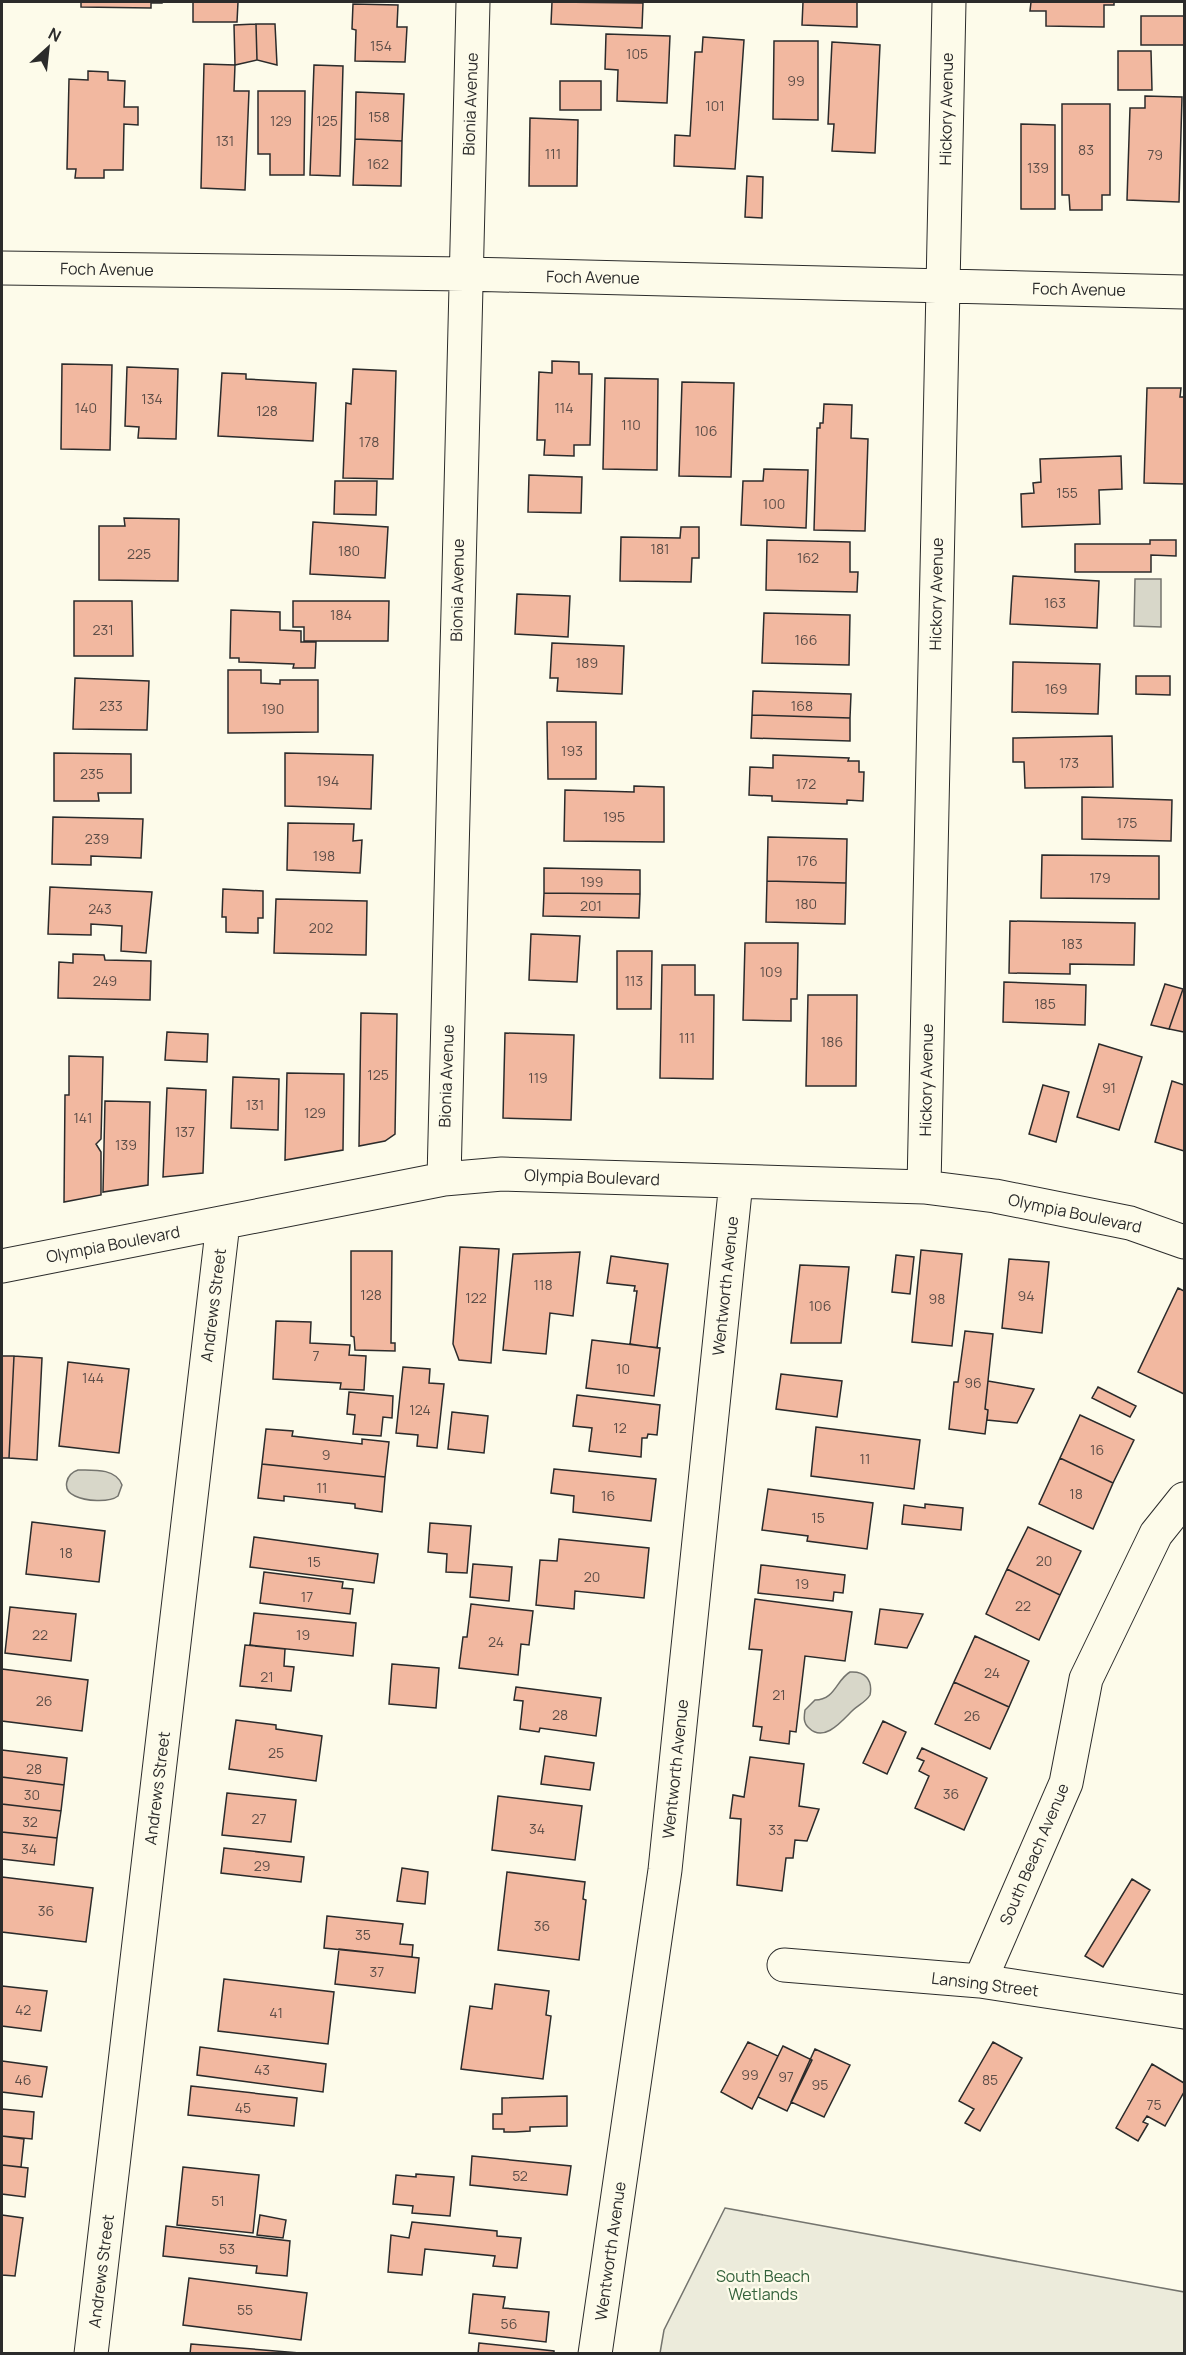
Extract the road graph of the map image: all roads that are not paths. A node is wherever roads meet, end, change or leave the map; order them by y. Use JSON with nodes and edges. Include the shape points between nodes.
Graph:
{"nodes":[{"id":1,"x":473,"y":2,"type":"edge"},
{"id":2,"x":949,"y":2,"type":"edge"},
{"id":3,"x":2,"y":268,"type":"edge"},
{"id":4,"x":465,"y":274,"type":"junction"},
{"id":5,"x":942,"y":286,"type":"junction"},
{"id":6,"x":1185,"y":292,"type":"edge"},
{"id":7,"x":444,"y":1179,"type":"junction"},
{"id":8,"x":736,"y":1182,"type":"junction"},
{"id":9,"x":924,"y":1187,"type":"junction"},
{"id":10,"x":223,"y":1223,"type":"junction"},
{"id":11,"x":1185,"y":1242,"type":"edge"},
{"id":12,"x":2,"y":1266,"type":"edge"},
{"id":13,"x":1185,"y":1499,"type":"edge"},
{"id":14,"x":784,"y":1965,"type":"dead end"},
{"id":15,"x":980,"y":1981,"type":"junction"},
{"id":16,"x":1185,"y":2012,"type":"edge"},
{"id":17,"x":91,"y":2354,"type":"edge"},
{"id":18,"x":595,"y":2354,"type":"edge"}],
"edges":[{"from":1,"to":4,"type":"street","name":"Bionia Avenue"},
{"from":2,"to":5,"type":"street","name":"Hickory Avenue"},
{"from":3,"to":4,"type":"street","name":"Foch Avenue"},
{"from":4,"to":5,"type":"street","name":"Foch Avenue"},
{"from":4,"to":7,"type":"street","name":"Bionia Avenue"},
{"from":5,"to":6,"type":"street","name":"Foch Avenue"},
{"from":5,"to":9,"type":"street","name":"Hickory Avenue"},
{"from":7,"to":8,"type":"street","name":"Olympia Boulevard","via":[[502,1174]]},
{"from":7,"to":10,"type":"street","name":"Olympia Boulevard"},
{"from":8,"to":9,"type":"street","name":"Olympia Boulevard"},
{"from":8,"to":18,"type":"street","name":"Wentworth Avenue","via":[[665,1870]]},
{"from":9,"to":11,"type":"street","name":"Olympia Boulevard","via":[[995,1196],[1130,1223]]},
{"from":10,"to":12,"type":"street","name":"Olympia Boulevard"},
{"from":10,"to":17,"type":"street","name":"Andrews Street"},
{"from":13,"to":15,"type":"street","name":"South Beach Avenue","via":[[1156,1534],[1086,1679],[1066,1783]]},
{"from":14,"to":15,"type":"street","name":"Lansing Street"},
{"from":15,"to":16,"type":"street","name":"Lansing Street"}]}
